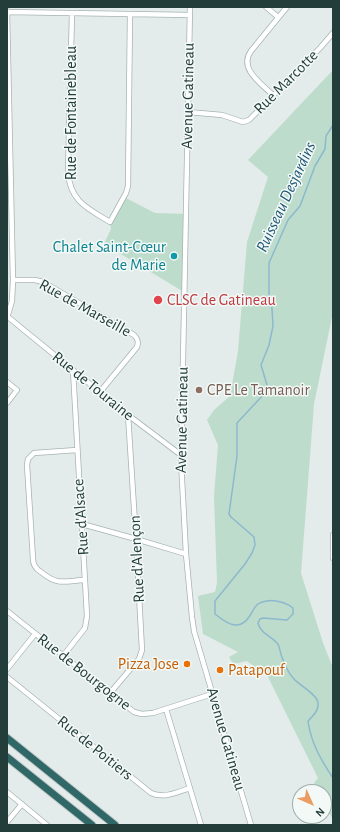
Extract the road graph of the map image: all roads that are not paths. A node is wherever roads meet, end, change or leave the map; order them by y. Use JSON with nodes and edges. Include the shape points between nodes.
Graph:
{"nodes":[{"id":1,"x":190,"y":7,"type":"edge"},
{"id":2,"x":266,"y":7,"type":"edge"},
{"id":3,"x":287,"y":7,"type":"edge"},
{"id":4,"x":7,"y":12,"type":"edge"},
{"id":5,"x":72,"y":13,"type":"junction"},
{"id":6,"x":130,"y":14,"type":"junction"},
{"id":7,"x":190,"y":15,"type":"junction"},
{"id":8,"x":278,"y":17,"type":"junction"},
{"id":9,"x":333,"y":33,"type":"edge"},
{"id":10,"x":274,"y":96,"type":"junction"},
{"id":11,"x":188,"y":112,"type":"junction"},
{"id":12,"x":8,"y":150,"type":"edge"},
{"id":13,"x":9,"y":201,"type":"edge"},
{"id":14,"x":10,"y":253,"type":"edge"},
{"id":15,"x":13,"y":280,"type":"junction"},
{"id":16,"x":7,"y":317,"type":"edge"},
{"id":17,"x":73,"y":370,"type":"junction"},
{"id":18,"x":7,"y":382,"type":"edge"},
{"id":19,"x":100,"y":392,"type":"junction"},
{"id":20,"x":7,"y":402,"type":"edge"},
{"id":21,"x":128,"y":414,"type":"junction"},
{"id":22,"x":77,"y":450,"type":"junction"},
{"id":23,"x":181,"y":454,"type":"junction"},
{"id":24,"x":82,"y":524,"type":"junction"},
{"id":25,"x":333,"y":535,"type":"edge"},
{"id":26,"x":136,"y":539,"type":"junction"},
{"id":27,"x":186,"y":554,"type":"junction"},
{"id":28,"x":333,"y":558,"type":"edge"},
{"id":29,"x":85,"y":580,"type":"junction"},
{"id":30,"x":7,"y":611,"type":"edge"},
{"id":31,"x":35,"y":634,"type":"junction"},
{"id":32,"x":63,"y":656,"type":"junction"},
{"id":33,"x":7,"y":669,"type":"edge"},
{"id":34,"x":7,"y":677,"type":"edge"},
{"id":35,"x":110,"y":694,"type":"junction"},
{"id":36,"x":212,"y":694,"type":"junction"},
{"id":37,"x":166,"y":709,"type":"junction"},
{"id":38,"x":7,"y":738,"type":"edge"},
{"id":39,"x":7,"y":757,"type":"edge"},
{"id":40,"x":190,"y":788,"type":"junction"},
{"id":41,"x":7,"y":792,"type":"edge"},
{"id":42,"x":22,"y":804,"type":"junction"},
{"id":43,"x":7,"y":822,"type":"edge"},
{"id":44,"x":115,"y":824,"type":"edge"},
{"id":45,"x":47,"y":825,"type":"edge"},
{"id":46,"x":92,"y":825,"type":"edge"},
{"id":47,"x":201,"y":825,"type":"edge"},
{"id":48,"x":251,"y":825,"type":"edge"}],
"edges":[{"from":1,"to":7,"type":"street","name":"Avenue Gatineau"},
{"from":2,"to":8,"type":"street"},
{"from":3,"to":8,"type":"street"},
{"from":4,"to":5,"type":"street"},
{"from":4,"to":12,"type":"street"},
{"from":5,"to":6,"type":"street"},
{"from":5,"to":6,"type":"street","name":"Rue de Fontainebleau","via":[[69,184],[83,205],[110,222],[128,186]]},
{"from":6,"to":7,"type":"street"},
{"from":7,"to":11,"type":"street","name":"Avenue Gatineau"},
{"from":8,"to":10,"type":"street","via":[[248,55],[246,64],[249,71]]},
{"from":9,"to":10,"type":"street","name":"Rue Marcotte"},
{"from":10,"to":11,"type":"street","name":"Rue Marcotte","via":[[243,122],[222,115]]},
{"from":11,"to":23,"type":"street","name":"Avenue Gatineau"},
{"from":12,"to":13,"type":"street"},
{"from":13,"to":14,"type":"street"},
{"from":14,"to":15,"type":"street"},
{"from":15,"to":16,"type":"street","via":[[12,301]]},
{"from":15,"to":19,"type":"street","name":"Rue de Marseille","via":[[43,282],[136,337],[137,347]]},
{"from":16,"to":17,"type":"street","name":"Rue de Touraine"},
{"from":17,"to":19,"type":"street","name":"Rue de Touraine"},
{"from":17,"to":22,"type":"street","name":"Rue d'Alsace"},
{"from":18,"to":20,"type":"street","via":[[17,390]]},
{"from":19,"to":21,"type":"street","name":"Rue de Touraine"},
{"from":21,"to":23,"type":"street","name":"Rue de Touraine"},
{"from":21,"to":26,"type":"street","name":"Rue d'Alençon"},
{"from":22,"to":24,"type":"street","name":"Rue d'Alsace"},
{"from":22,"to":29,"type":"street","via":[[34,453],[26,465],[34,566],[55,582]]},
{"from":23,"to":27,"type":"street","name":"Avenue Gatineau"},
{"from":24,"to":26,"type":"street"},
{"from":24,"to":29,"type":"street","name":"Rue d'Alsace"},
{"from":25,"to":28,"type":"street"},
{"from":26,"to":27,"type":"street"},
{"from":26,"to":35,"type":"street","name":"Rue d'Alençon","via":[[142,650],[139,659]]},
{"from":27,"to":36,"type":"street","name":"Avenue Gatineau","via":[[193,624]]},
{"from":29,"to":32,"type":"street","name":"Rue d'Alsace","via":[[87,621]]},
{"from":30,"to":31,"type":"street","name":"Rue de Bourgogne"},
{"from":31,"to":32,"type":"street","name":"Rue de Bourgogne"},
{"from":31,"to":33,"type":"street"},
{"from":32,"to":35,"type":"street","name":"Rue de Bourgogne"},
{"from":34,"to":40,"type":"street","name":"Rue de Poitiers","via":[[151,793],[164,796]]},
{"from":35,"to":37,"type":"street","name":"Rue de Bourgogne","via":[[138,714]]},
{"from":36,"to":37,"type":"street","name":"Rue de Bourgogne"},
{"from":36,"to":48,"type":"street","name":"Avenue Gatineau"},
{"from":37,"to":40,"type":"street"},
{"from":38,"to":44,"type":"highway"},
{"from":39,"to":46,"type":"highway"},
{"from":40,"to":47,"type":"street"},
{"from":41,"to":42,"type":"street"},
{"from":42,"to":43,"type":"street"},
{"from":42,"to":45,"type":"street"}]}
